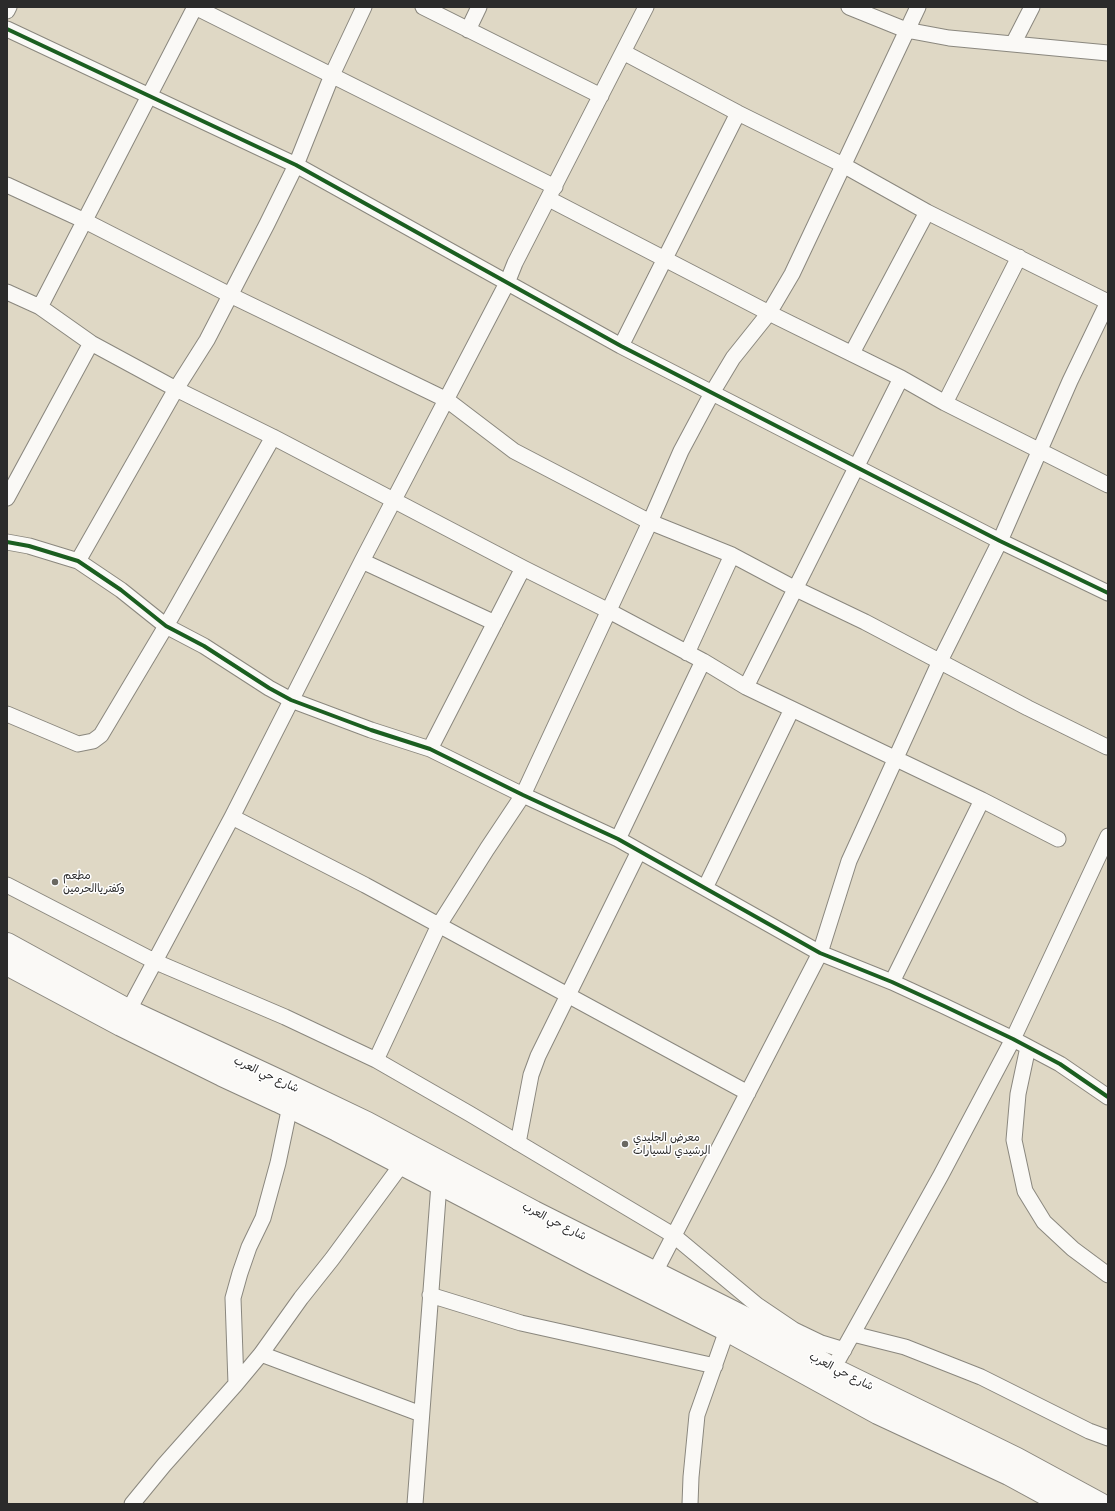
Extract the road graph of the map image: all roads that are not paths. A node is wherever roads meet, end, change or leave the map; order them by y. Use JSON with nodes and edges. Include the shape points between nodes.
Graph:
{"nodes":[{"id":1,"x":9,"y":7,"type":"edge"},
{"id":2,"x":195,"y":7,"type":"edge"},
{"id":3,"x":364,"y":7,"type":"edge"},
{"id":4,"x":423,"y":7,"type":"edge"},
{"id":5,"x":479,"y":7,"type":"edge"},
{"id":6,"x":646,"y":7,"type":"edge"},
{"id":7,"x":850,"y":7,"type":"edge"},
{"id":8,"x":918,"y":7,"type":"edge"},
{"id":9,"x":1032,"y":7,"type":"edge"},
{"id":10,"x":7,"y":11,"type":"edge"},
{"id":11,"x":7,"y":29,"type":"edge"},
{"id":12,"x":468,"y":30,"type":"junction"},
{"id":13,"x":906,"y":30,"type":"junction"},
{"id":14,"x":1013,"y":44,"type":"junction"},
{"id":15,"x":623,"y":52,"type":"junction"},
{"id":16,"x":1108,"y":53,"type":"edge"},
{"id":17,"x":332,"y":75,"type":"junction"},
{"id":18,"x":150,"y":96,"type":"junction"},
{"id":19,"x":601,"y":96,"type":"junction"},
{"id":20,"x":738,"y":113,"type":"junction"},
{"id":21,"x":296,"y":165,"type":"junction"},
{"id":22,"x":843,"y":165,"type":"junction"},
{"id":23,"x":7,"y":185,"type":"edge"},
{"id":24,"x":552,"y":193,"type":"junction"},
{"id":25,"x":927,"y":212,"type":"junction"},
{"id":26,"x":84,"y":221,"type":"junction"},
{"id":27,"x":1019,"y":257,"type":"junction"},
{"id":28,"x":665,"y":258,"type":"junction"},
{"id":29,"x":507,"y":283,"type":"junction"},
{"id":30,"x":7,"y":292,"type":"edge"},
{"id":31,"x":230,"y":294,"type":"junction"},
{"id":32,"x":1108,"y":302,"type":"edge"},
{"id":33,"x":40,"y":307,"type":"junction"},
{"id":34,"x":769,"y":313,"type":"junction"},
{"id":35,"x":91,"y":343,"type":"junction"},
{"id":36,"x":621,"y":346,"type":"junction"},
{"id":37,"x":852,"y":353,"type":"junction"},
{"id":38,"x":901,"y":378,"type":"junction"},
{"id":39,"x":176,"y":389,"type":"junction"},
{"id":40,"x":712,"y":393,"type":"junction"},
{"id":41,"x":447,"y":400,"type":"junction"},
{"id":42,"x":945,"y":403,"type":"junction"},
{"id":43,"x":273,"y":437,"type":"junction"},
{"id":44,"x":1039,"y":450,"type":"junction"},
{"id":45,"x":856,"y":467,"type":"junction"},
{"id":46,"x":1108,"y":485,"type":"edge"},
{"id":47,"x":7,"y":498,"type":"edge"},
{"id":48,"x":394,"y":500,"type":"junction"},
{"id":49,"x":650,"y":522,"type":"junction"},
{"id":50,"x":1000,"y":541,"type":"junction"},
{"id":51,"x":7,"y":542,"type":"edge"},
{"id":52,"x":732,"y":555,"type":"junction"},
{"id":53,"x":78,"y":561,"type":"junction"},
{"id":54,"x":362,"y":561,"type":"junction"},
{"id":55,"x":523,"y":568,"type":"junction"},
{"id":56,"x":796,"y":589,"type":"junction"},
{"id":57,"x":1108,"y":593,"type":"edge"},
{"id":58,"x":609,"y":612,"type":"junction"},
{"id":59,"x":494,"y":624,"type":"junction"},
{"id":60,"x":166,"y":626,"type":"junction"},
{"id":61,"x":687,"y":653,"type":"junction"},
{"id":62,"x":703,"y":661,"type":"junction"},
{"id":63,"x":940,"y":661,"type":"junction"},
{"id":64,"x":746,"y":687,"type":"junction"},
{"id":65,"x":291,"y":700,"type":"junction"},
{"id":66,"x":792,"y":709,"type":"junction"},
{"id":67,"x":7,"y":714,"type":"edge"},
{"id":68,"x":1106,"y":747,"type":"dead end"},
{"id":69,"x":430,"y":749,"type":"junction"},
{"id":70,"x":896,"y":760,"type":"junction"},
{"id":71,"x":523,"y":795,"type":"junction"},
{"id":72,"x":982,"y":800,"type":"junction"},
{"id":73,"x":232,"y":817,"type":"junction"},
{"id":74,"x":1108,"y":836,"type":"edge"},
{"id":75,"x":618,"y":839,"type":"junction"},
{"id":76,"x":1058,"y":839,"type":"dead end"},
{"id":77,"x":639,"y":851,"type":"junction"},
{"id":78,"x":1102,"y":862,"type":"edge"},
{"id":79,"x":7,"y":885,"type":"edge"},
{"id":80,"x":705,"y":888,"type":"junction"},
{"id":81,"x":439,"y":925,"type":"junction"},
{"id":82,"x":7,"y":944,"type":"edge"},
{"id":83,"x":820,"y":952,"type":"junction"},
{"id":84,"x":156,"y":962,"type":"junction"},
{"id":85,"x":7,"y":964,"type":"edge"},
{"id":86,"x":892,"y":982,"type":"junction"},
{"id":87,"x":567,"y":995,"type":"junction"},
{"id":88,"x":125,"y":1018,"type":"junction"},
{"id":89,"x":1013,"y":1039,"type":"junction"},
{"id":90,"x":1028,"y":1047,"type":"junction"},
{"id":91,"x":376,"y":1060,"type":"junction"},
{"id":92,"x":748,"y":1093,"type":"junction"},
{"id":93,"x":1108,"y":1097,"type":"edge"},
{"id":94,"x":290,"y":1106,"type":"junction"},
{"id":95,"x":518,"y":1143,"type":"junction"},
{"id":96,"x":385,"y":1144,"type":"junction"},
{"id":97,"x":402,"y":1164,"type":"junction"},
{"id":98,"x":439,"y":1184,"type":"junction"},
{"id":99,"x":673,"y":1234,"type":"junction"},
{"id":100,"x":654,"y":1274,"type":"junction"},
{"id":101,"x":1108,"y":1275,"type":"edge"},
{"id":102,"x":430,"y":1295,"type":"junction"},
{"id":103,"x":727,"y":1330,"type":"junction"},
{"id":104,"x":853,"y":1334,"type":"junction"},
{"id":105,"x":844,"y":1350,"type":"junction"},
{"id":106,"x":261,"y":1354,"type":"junction"},
{"id":107,"x":715,"y":1366,"type":"junction"},
{"id":108,"x":833,"y":1369,"type":"junction"},
{"id":109,"x":236,"y":1384,"type":"junction"},
{"id":110,"x":421,"y":1414,"type":"junction"},
{"id":111,"x":1107,"y":1435,"type":"edge"},
{"id":112,"x":132,"y":1504,"type":"edge"},
{"id":113,"x":415,"y":1504,"type":"edge"},
{"id":114,"x":690,"y":1504,"type":"edge"},
{"id":115,"x":1064,"y":1504,"type":"edge"},
{"id":116,"x":1100,"y":1504,"type":"edge"}],
"edges":[{"from":1,"to":10,"type":"street"},
{"from":2,"to":17,"type":"street"},
{"from":2,"to":18,"type":"street"},
{"from":3,"to":17,"type":"street"},
{"from":4,"to":12,"type":"street"},
{"from":5,"to":12,"type":"street"},
{"from":6,"to":15,"type":"street"},
{"from":7,"to":13,"type":"street"},
{"from":8,"to":13,"type":"street"},
{"from":9,"to":14,"type":"street"},
{"from":11,"to":18,"type":"street"},
{"from":12,"to":19,"type":"street"},
{"from":13,"to":14,"type":"street","via":[[949,38]]},
{"from":13,"to":22,"type":"street"},
{"from":14,"to":16,"type":"street"},
{"from":15,"to":19,"type":"street"},
{"from":15,"to":20,"type":"street"},
{"from":17,"to":21,"type":"street"},
{"from":17,"to":24,"type":"street"},
{"from":18,"to":21,"type":"street"},
{"from":18,"to":26,"type":"street"},
{"from":19,"to":24,"type":"street"},
{"from":20,"to":22,"type":"street"},
{"from":20,"to":28,"type":"street"},
{"from":21,"to":29,"type":"street"},
{"from":21,"to":31,"type":"street"},
{"from":22,"to":25,"type":"street"},
{"from":22,"to":34,"type":"street","via":[[792,274]]},
{"from":23,"to":26,"type":"street"},
{"from":24,"to":28,"type":"street"},
{"from":24,"to":29,"type":"street"},
{"from":25,"to":27,"type":"street"},
{"from":25,"to":37,"type":"street"},
{"from":26,"to":31,"type":"street"},
{"from":26,"to":33,"type":"street"},
{"from":27,"to":32,"type":"street"},
{"from":27,"to":42,"type":"street"},
{"from":28,"to":34,"type":"street"},
{"from":28,"to":36,"type":"street"},
{"from":29,"to":36,"type":"street"},
{"from":29,"to":41,"type":"street"},
{"from":30,"to":33,"type":"street"},
{"from":31,"to":39,"type":"street","via":[[207,340]]},
{"from":31,"to":41,"type":"street"},
{"from":32,"to":44,"type":"street"},
{"from":33,"to":35,"type":"street"},
{"from":34,"to":37,"type":"street"},
{"from":34,"to":40,"type":"street","via":[[733,358]]},
{"from":35,"to":39,"type":"street"},
{"from":35,"to":47,"type":"street"},
{"from":36,"to":40,"type":"street"},
{"from":37,"to":38,"type":"street"},
{"from":38,"to":42,"type":"street"},
{"from":38,"to":45,"type":"street"},
{"from":39,"to":43,"type":"street"},
{"from":39,"to":53,"type":"street"},
{"from":40,"to":45,"type":"street"},
{"from":40,"to":49,"type":"street","via":[[681,451]]},
{"from":41,"to":48,"type":"street"},
{"from":41,"to":49,"type":"street","via":[[514,451]]},
{"from":42,"to":44,"type":"street"},
{"from":43,"to":48,"type":"street"},
{"from":43,"to":60,"type":"street"},
{"from":44,"to":46,"type":"street"},
{"from":44,"to":50,"type":"street"},
{"from":45,"to":50,"type":"street"},
{"from":45,"to":56,"type":"street"},
{"from":48,"to":54,"type":"street"},
{"from":48,"to":55,"type":"street"},
{"from":49,"to":52,"type":"street"},
{"from":49,"to":58,"type":"street"},
{"from":50,"to":57,"type":"street"},
{"from":50,"to":63,"type":"street"},
{"from":51,"to":53,"type":"street"},
{"from":52,"to":56,"type":"street"},
{"from":52,"to":61,"type":"street"},
{"from":53,"to":60,"type":"street","via":[[121,590]]},
{"from":54,"to":59,"type":"street"},
{"from":54,"to":65,"type":"street"},
{"from":55,"to":58,"type":"street"},
{"from":55,"to":59,"type":"street"},
{"from":56,"to":63,"type":"street"},
{"from":56,"to":64,"type":"street"},
{"from":58,"to":61,"type":"street"},
{"from":58,"to":71,"type":"street"},
{"from":59,"to":69,"type":"street"},
{"from":60,"to":65,"type":"street","via":[[204,646]]},
{"from":60,"to":67,"type":"street","via":[[101,735],[93,741],[78,744]]},
{"from":61,"to":62,"type":"street"},
{"from":62,"to":64,"type":"street"},
{"from":62,"to":75,"type":"street"},
{"from":63,"to":68,"type":"street"},
{"from":63,"to":70,"type":"street"},
{"from":64,"to":66,"type":"street"},
{"from":65,"to":69,"type":"street"},
{"from":65,"to":73,"type":"street"},
{"from":66,"to":70,"type":"street"},
{"from":66,"to":80,"type":"street"},
{"from":69,"to":71,"type":"street"},
{"from":70,"to":72,"type":"street"},
{"from":70,"to":83,"type":"street","via":[[849,861]]},
{"from":71,"to":75,"type":"street"},
{"from":71,"to":81,"type":"street"},
{"from":72,"to":76,"type":"street"},
{"from":72,"to":86,"type":"street"},
{"from":73,"to":81,"type":"street","via":[[365,884]]},
{"from":73,"to":84,"type":"street"},
{"from":74,"to":78,"type":"street"},
{"from":75,"to":77,"type":"street"},
{"from":77,"to":80,"type":"street"},
{"from":77,"to":87,"type":"street"},
{"from":78,"to":89,"type":"street"},
{"from":79,"to":84,"type":"street"},
{"from":80,"to":83,"type":"street"},
{"from":81,"to":87,"type":"street"},
{"from":81,"to":91,"type":"street"},
{"from":82,"to":88,"type":"main road","name":"شارع حي العرب"},
{"from":83,"to":86,"type":"street"},
{"from":83,"to":92,"type":"street"},
{"from":84,"to":88,"type":"street"},
{"from":84,"to":91,"type":"street","via":[[285,1017]]},
{"from":85,"to":88,"type":"main road","name":"شارع حي العرب"},
{"from":86,"to":89,"type":"street"},
{"from":87,"to":92,"type":"street"},
{"from":87,"to":95,"type":"street","via":[[531,1075]]},
{"from":88,"to":94,"type":"main road","name":"شارع حي العرب","via":[[222,1075]]},
{"from":88,"to":96,"type":"main road","name":"شارع حي العرب","via":[[277,1080]]},
{"from":89,"to":90,"type":"street"},
{"from":89,"to":104,"type":"street","via":[[941,1176]]},
{"from":90,"to":93,"type":"street","via":[[1060,1064]]},
{"from":90,"to":101,"type":"street","via":[[1018,1094],[1014,1140],[1025,1191],[1044,1222],[1073,1249]]},
{"from":91,"to":95,"type":"street"},
{"from":92,"to":99,"type":"street"},
{"from":94,"to":96,"type":"main road","name":"شارع حي العرب"},
{"from":94,"to":109,"type":"street","via":[[263,1218],[249,1247],[233,1298]]},
{"from":95,"to":99,"type":"street"},
{"from":96,"to":97,"type":"main road","name":"شارع حي العرب"},
{"from":96,"to":100,"type":"main road","name":"شارع حي العرب","via":[[534,1212]]},
{"from":97,"to":98,"type":"main road","name":"شارع حي العرب"},
{"from":97,"to":106,"type":"street"},
{"from":98,"to":102,"type":"street"},
{"from":98,"to":103,"type":"main road","name":"شارع حي العرب"},
{"from":99,"to":100,"type":"street"},
{"from":99,"to":105,"type":"street","via":[[757,1305],[794,1330],[821,1343]]},
{"from":100,"to":108,"type":"main road","name":"شارع حي العرب","via":[[749,1320]]},
{"from":102,"to":107,"type":"street","via":[[521,1323]]},
{"from":102,"to":110,"type":"street"},
{"from":103,"to":107,"type":"street"},
{"from":103,"to":115,"type":"main road","name":"شارع حي العرب","via":[[878,1413],[1009,1474]]},
{"from":104,"to":105,"type":"street"},
{"from":104,"to":111,"type":"street","via":[[905,1347],[982,1377],[1089,1431]]},
{"from":105,"to":108,"type":"street"},
{"from":106,"to":109,"type":"street"},
{"from":106,"to":110,"type":"street"},
{"from":107,"to":114,"type":"street","via":[[697,1415]]},
{"from":108,"to":116,"type":"main road","name":"شارع حي العرب","via":[[1017,1459]]},
{"from":109,"to":112,"type":"street"},
{"from":110,"to":113,"type":"street"}]}
